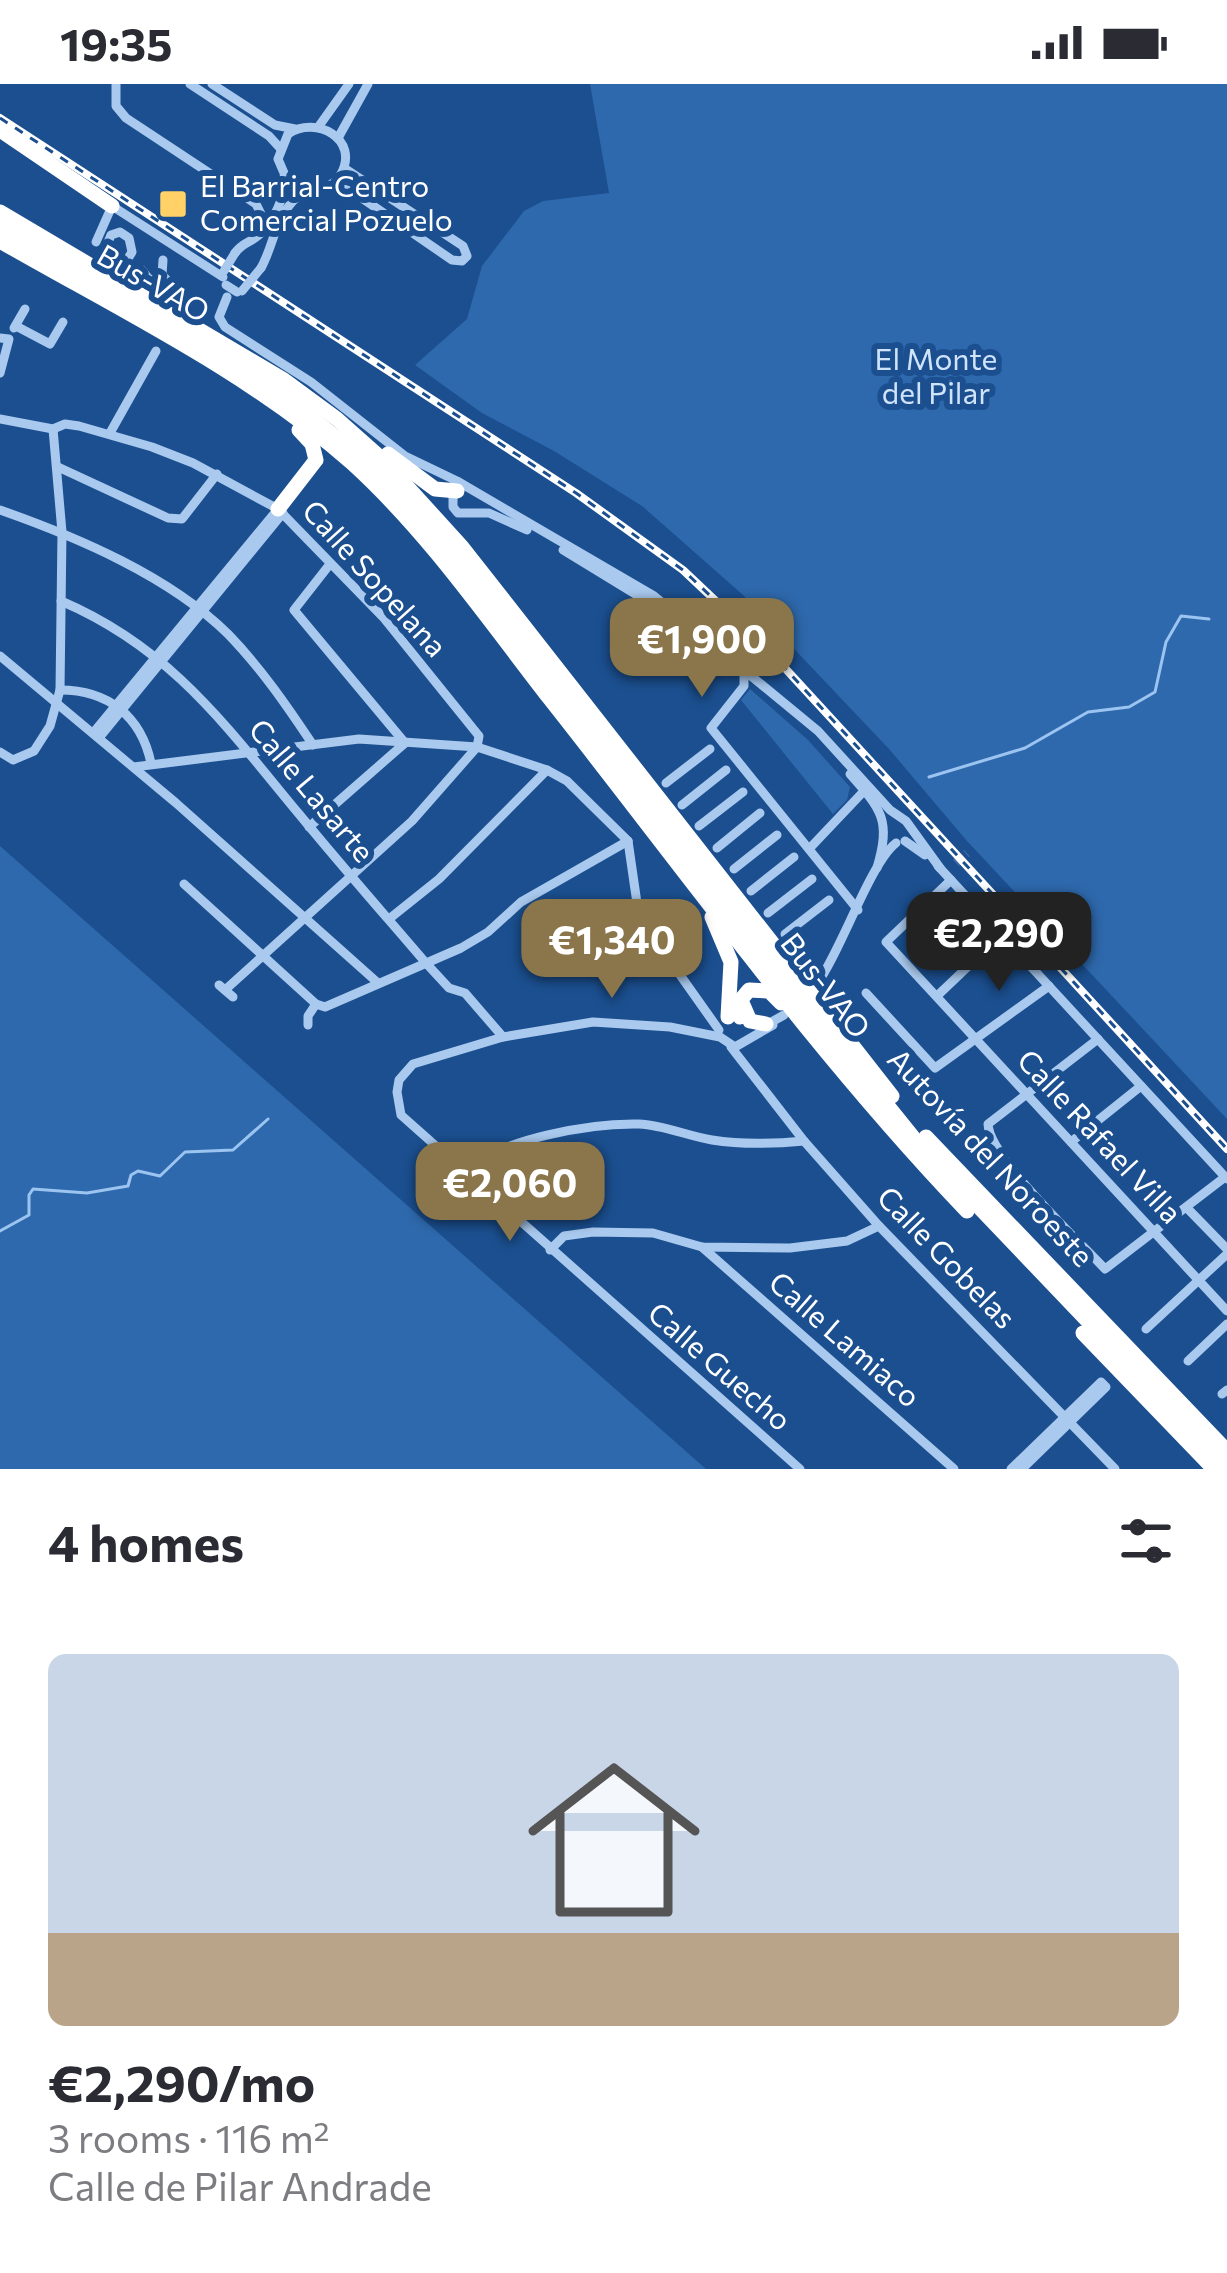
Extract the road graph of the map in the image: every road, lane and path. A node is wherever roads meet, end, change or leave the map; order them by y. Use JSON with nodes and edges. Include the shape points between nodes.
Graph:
{"nodes":[{"id":1,"x":116,"y":84,"type":"edge"},
{"id":2,"x":190,"y":84,"type":"edge"},
{"id":3,"x":212,"y":84,"type":"edge"},
{"id":4,"x":349,"y":84,"type":"edge"},
{"id":5,"x":368,"y":84,"type":"edge"},
{"id":6,"x":340,"y":98,"type":"junction"},
{"id":7,"x":214,"y":99,"type":"junction"},
{"id":8,"x":352,"y":110,"type":"junction"},
{"id":9,"x":262,"y":117,"type":"junction"},
{"id":10,"x":319,"y":126,"type":"junction"},
{"id":11,"x":295,"y":130,"type":"junction"},
{"id":12,"x":0,"y":134,"type":"edge"},
{"id":13,"x":338,"y":137,"type":"junction"},
{"id":14,"x":280,"y":148,"type":"junction"},
{"id":15,"x":344,"y":168,"type":"junction"},
{"id":16,"x":284,"y":177,"type":"junction"},
{"id":17,"x":331,"y":185,"type":"junction"},
{"id":18,"x":311,"y":191,"type":"junction"},
{"id":19,"x":238,"y":192,"type":"junction"},
{"id":20,"x":284,"y":196,"type":"junction"},
{"id":21,"x":0,"y":200,"type":"edge"},
{"id":22,"x":112,"y":206,"type":"junction"},
{"id":23,"x":0,"y":212,"type":"edge"},
{"id":24,"x":279,"y":214,"type":"junction"},
{"id":25,"x":266,"y":224,"type":"junction"},
{"id":26,"x":0,"y":227,"type":"edge"},
{"id":27,"x":253,"y":239,"type":"junction"},
{"id":28,"x":0,"y":241,"type":"edge"},
{"id":29,"x":142,"y":241,"type":"dead end"},
{"id":30,"x":52,"y":242,"type":"junction"},
{"id":31,"x":97,"y":242,"type":"dead end"},
{"id":32,"x":266,"y":251,"type":"junction"},
{"id":33,"x":129,"y":256,"type":"junction"},
{"id":34,"x":163,"y":260,"type":"dead end"},
{"id":35,"x":230,"y":285,"type":"junction"},
{"id":36,"x":25,"y":309,"type":"dead end"},
{"id":37,"x":63,"y":322,"type":"dead end"},
{"id":38,"x":16,"y":326,"type":"junction"},
{"id":39,"x":5,"y":338,"type":"edge"},
{"id":40,"x":156,"y":351,"type":"dead end"},
{"id":41,"x":0,"y":373,"type":"edge"},
{"id":42,"x":292,"y":417,"type":"junction"},
{"id":43,"x":0,"y":419,"type":"edge"},
{"id":44,"x":337,"y":419,"type":"junction"},
{"id":45,"x":53,"y":429,"type":"junction"},
{"id":46,"x":110,"y":433,"type":"junction"},
{"id":47,"x":58,"y":467,"type":"junction"},
{"id":48,"x":217,"y":475,"type":"junction"},
{"id":49,"x":462,"y":493,"type":"junction"},
{"id":50,"x":0,"y":510,"type":"edge"},
{"id":51,"x":280,"y":511,"type":"junction"},
{"id":52,"x":474,"y":512,"type":"junction"},
{"id":53,"x":62,"y":532,"type":"junction"},
{"id":54,"x":331,"y":564,"type":"junction"},
{"id":55,"x":61,"y":601,"type":"junction"},
{"id":56,"x":199,"y":611,"type":"junction"},
{"id":57,"x":0,"y":656,"type":"edge"},
{"id":58,"x":160,"y":658,"type":"junction"},
{"id":59,"x":743,"y":670,"type":"junction"},
{"id":60,"x":60,"y":690,"type":"junction"},
{"id":61,"x":59,"y":704,"type":"junction"},
{"id":62,"x":120,"y":708,"type":"junction"},
{"id":63,"x":96,"y":736,"type":"junction"},
{"id":64,"x":405,"y":743,"type":"junction"},
{"id":65,"x":313,"y":745,"type":"junction"},
{"id":66,"x":477,"y":747,"type":"junction"},
{"id":67,"x":710,"y":749,"type":"dead end"},
{"id":68,"x":0,"y":752,"type":"edge"},
{"id":69,"x":247,"y":752,"type":"junction"},
{"id":70,"x":151,"y":763,"type":"junction"},
{"id":71,"x":134,"y":767,"type":"junction"},
{"id":72,"x":547,"y":770,"type":"junction"},
{"id":73,"x":726,"y":770,"type":"dead end"},
{"id":74,"x":666,"y":783,"type":"dead end"},
{"id":75,"x":864,"y":791,"type":"junction"},
{"id":76,"x":743,"y":792,"type":"dead end"},
{"id":77,"x":682,"y":805,"type":"dead end"},
{"id":78,"x":760,"y":813,"type":"dead end"},
{"id":79,"x":900,"y":818,"type":"junction"},
{"id":80,"x":699,"y":826,"type":"dead end"},
{"id":81,"x":309,"y":827,"type":"junction"},
{"id":82,"x":911,"y":830,"type":"junction"},
{"id":83,"x":886,"y":831,"type":"junction"},
{"id":84,"x":777,"y":835,"type":"dead end"},
{"id":85,"x":628,"y":841,"type":"junction"},
{"id":86,"x":900,"y":842,"type":"junction"},
{"id":87,"x":717,"y":848,"type":"dead end"},
{"id":88,"x":809,"y":849,"type":"junction"},
{"id":89,"x":794,"y":857,"type":"dead end"},
{"id":90,"x":877,"y":868,"type":"junction"},
{"id":91,"x":940,"y":868,"type":"junction"},
{"id":92,"x":734,"y":869,"type":"dead end"},
{"id":93,"x":353,"y":877,"type":"junction"},
{"id":94,"x":812,"y":879,"type":"dead end"},
{"id":95,"x":951,"y":880,"type":"junction"},
{"id":96,"x":695,"y":883,"type":"junction"},
{"id":97,"x":184,"y":884,"type":"dead end"},
{"id":98,"x":751,"y":891,"type":"dead end"},
{"id":99,"x":829,"y":900,"type":"dead end"},
{"id":100,"x":858,"y":910,"type":"junction"},
{"id":101,"x":768,"y":913,"type":"dead end"},
{"id":102,"x":308,"y":918,"type":"junction"},
{"id":103,"x":388,"y":919,"type":"junction"},
{"id":104,"x":785,"y":934,"type":"dead end"},
{"id":105,"x":1001,"y":935,"type":"junction"},
{"id":106,"x":264,"y":956,"type":"junction"},
{"id":107,"x":425,"y":962,"type":"junction"},
{"id":108,"x":378,"y":983,"type":"junction"},
{"id":109,"x":1049,"y":986,"type":"junction"},
{"id":110,"x":815,"y":987,"type":"dead end"},
{"id":111,"x":755,"y":990,"type":"junction"},
{"id":112,"x":226,"y":991,"type":"dead end"},
{"id":113,"x":866,"y":993,"type":"dead end"},
{"id":114,"x":937,"y":996,"type":"junction"},
{"id":115,"x":316,"y":1004,"type":"junction"},
{"id":116,"x":704,"y":1010,"type":"junction"},
{"id":117,"x":797,"y":1015,"type":"junction"},
{"id":118,"x":308,"y":1025,"type":"dead end"},
{"id":119,"x":740,"y":1025,"type":"junction"},
{"id":120,"x":680,"y":1029,"type":"junction"},
{"id":121,"x":503,"y":1037,"type":"junction"},
{"id":122,"x":977,"y":1039,"type":"junction"},
{"id":123,"x":1098,"y":1039,"type":"junction"},
{"id":124,"x":740,"y":1044,"type":"junction"},
{"id":125,"x":748,"y":1068,"type":"junction"},
{"id":126,"x":1141,"y":1086,"type":"junction"},
{"id":127,"x":1025,"y":1093,"type":"junction"},
{"id":128,"x":804,"y":1141,"type":"junction"},
{"id":129,"x":1070,"y":1142,"type":"junction"},
{"id":130,"x":463,"y":1171,"type":"junction"},
{"id":131,"x":1226,"y":1178,"type":"edge"},
{"id":132,"x":1187,"y":1208,"type":"junction"},
{"id":133,"x":879,"y":1226,"type":"junction"},
{"id":134,"x":1154,"y":1232,"type":"junction"},
{"id":135,"x":702,"y":1247,"type":"junction"},
{"id":136,"x":550,"y":1250,"type":"junction"},
{"id":137,"x":1227,"y":1251,"type":"edge"},
{"id":138,"x":1198,"y":1280,"type":"junction"},
{"id":139,"x":1227,"y":1311,"type":"edge"},
{"id":140,"x":1227,"y":1324,"type":"edge"},
{"id":141,"x":1146,"y":1329,"type":"dead end"},
{"id":142,"x":1188,"y":1361,"type":"dead end"},
{"id":143,"x":1067,"y":1419,"type":"junction"},
{"id":144,"x":1227,"y":1451,"type":"edge"},
{"id":145,"x":1227,"y":1466,"type":"edge"},
{"id":146,"x":800,"y":1469,"type":"edge"},
{"id":147,"x":954,"y":1469,"type":"edge"},
{"id":148,"x":1011,"y":1469,"type":"edge"},
{"id":149,"x":1022,"y":1469,"type":"edge"},
{"id":150,"x":1114,"y":1469,"type":"edge"},
{"id":151,"x":1214,"y":1469,"type":"edge"}],
"edges":[{"from":1,"to":19,"type":"street","via":[[116,106],[126,118]]},
{"from":2,"to":7,"type":"street"},
{"from":3,"to":9,"type":"street"},
{"from":4,"to":6,"type":"street"},
{"from":5,"to":8,"type":"street"},
{"from":6,"to":8,"type":"street"},
{"from":6,"to":10,"type":"street"},
{"from":7,"to":9,"type":"street","via":[[257,124]]},
{"from":7,"to":14,"type":"street"},
{"from":8,"to":13,"type":"street"},
{"from":9,"to":11,"type":"street"},
{"from":10,"to":11,"type":"street"},
{"from":10,"to":13,"type":"street"},
{"from":11,"to":14,"type":"street"},
{"from":12,"to":22,"type":"highway"},
{"from":13,"to":15,"type":"street"},
{"from":14,"to":16,"type":"street"},
{"from":15,"to":17,"type":"street"},
{"from":15,"to":17,"type":"street","via":[[463,246],[463,261]]},
{"from":16,"to":18,"type":"street"},
{"from":16,"to":20,"type":"street"},
{"from":17,"to":18,"type":"street"},
{"from":18,"to":24,"type":"street"},
{"from":19,"to":20,"type":"street"},
{"from":19,"to":25,"type":"street"},
{"from":20,"to":24,"type":"street"},
{"from":21,"to":30,"type":"highway","via":[[40,224]]},
{"from":22,"to":31,"type":"street"},
{"from":22,"to":35,"type":"street"},
{"from":23,"to":30,"type":"highway","name":"Autovía del Noroeste"},
{"from":24,"to":25,"type":"street"},
{"from":24,"to":32,"type":"street"},
{"from":25,"to":27,"type":"street"},
{"from":26,"to":145,"type":"highway","name":"Bus-VAO","via":[[272,386],[393,487],[916,1141]]},
{"from":27,"to":32,"type":"street"},
{"from":27,"to":35,"type":"street","bridge":true,"via":[[235,253]]},
{"from":28,"to":42,"type":"highway","name":"Autovía del Noroeste"},
{"from":29,"to":33,"type":"street"},
{"from":30,"to":44,"type":"highway","name":"Autovía del Noroeste"},
{"from":32,"to":35,"type":"street","bridge":true,"via":[[261,268]]},
{"from":33,"to":33,"type":"street","via":[[114,256],[104,246],[128,230]]},
{"from":33,"to":34,"type":"street","via":[[129,266],[155,283],[169,282]]},
{"from":35,"to":49,"type":"street","via":[[219,316],[225,327]]},
{"from":36,"to":38,"type":"street"},
{"from":37,"to":38,"type":"street","via":[[50,344]]},
{"from":38,"to":39,"type":"street"},
{"from":39,"to":41,"type":"street"},
{"from":40,"to":46,"type":"street"},
{"from":42,"to":51,"type":"highway","via":[[317,457]]},
{"from":42,"to":96,"type":"highway","name":"Autovía del Noroeste","via":[[354,465],[417,531]]},
{"from":43,"to":45,"type":"street","name":"Calle Sopelana"},
{"from":44,"to":49,"type":"highway","via":[[431,486]]},
{"from":44,"to":144,"type":"highway","name":"Autovía del Noroeste","via":[[445,526],[924,1135]]},
{"from":45,"to":46,"type":"street","name":"Calle Sopelana"},
{"from":45,"to":47,"type":"street"},
{"from":46,"to":48,"type":"street","name":"Calle Sopelana"},
{"from":47,"to":48,"type":"street","via":[[182,519]]},
{"from":47,"to":53,"type":"street"},
{"from":48,"to":51,"type":"street","name":"Calle Sopelana"},
{"from":49,"to":52,"type":"street","via":[[478,502]]},
{"from":49,"to":52,"type":"street","via":[[452,502],[458,513]]},
{"from":49,"to":79,"type":"street","via":[[654,596],[797,711]]},
{"from":50,"to":53,"type":"street"},
{"from":51,"to":54,"type":"street","name":"Calle Sopelana"},
{"from":51,"to":56,"type":"street"},
{"from":52,"to":59,"type":"street","via":[[510,520],[567,552]]},
{"from":53,"to":55,"type":"street"},
{"from":53,"to":56,"type":"street"},
{"from":54,"to":64,"type":"street","via":[[294,610]]},
{"from":54,"to":66,"type":"street","name":"Calle Sopelana","via":[[479,736]]},
{"from":55,"to":58,"type":"street","name":"Calle Lasarte"},
{"from":55,"to":60,"type":"street"},
{"from":56,"to":58,"type":"street"},
{"from":56,"to":65,"type":"street","via":[[273,685]]},
{"from":57,"to":61,"type":"street"},
{"from":58,"to":62,"type":"street"},
{"from":58,"to":69,"type":"street","name":"Calle Lasarte"},
{"from":59,"to":75,"type":"street"},
{"from":59,"to":88,"type":"street","via":[[744,686],[711,728]]},
{"from":60,"to":61,"type":"street"},
{"from":60,"to":62,"type":"street","via":[[91,693]]},
{"from":61,"to":63,"type":"street"},
{"from":61,"to":68,"type":"street","via":[[34,752],[13,760]]},
{"from":62,"to":63,"type":"street"},
{"from":62,"to":70,"type":"street","via":[[141,731]]},
{"from":63,"to":71,"type":"street"},
{"from":64,"to":65,"type":"street"},
{"from":64,"to":66,"type":"street"},
{"from":64,"to":81,"type":"street"},
{"from":65,"to":69,"type":"street"},
{"from":66,"to":72,"type":"street"},
{"from":66,"to":93,"type":"street"},
{"from":67,"to":74,"type":"street"},
{"from":69,"to":70,"type":"street"},
{"from":69,"to":81,"type":"street","name":"Calle Lasarte"},
{"from":70,"to":71,"type":"street"},
{"from":71,"to":102,"type":"street"},
{"from":72,"to":85,"type":"street"},
{"from":72,"to":103,"type":"street"},
{"from":73,"to":77,"type":"street"},
{"from":75,"to":83,"type":"street"},
{"from":75,"to":88,"type":"street"},
{"from":76,"to":80,"type":"street"},
{"from":78,"to":87,"type":"street"},
{"from":79,"to":82,"type":"street"},
{"from":79,"to":83,"type":"street"},
{"from":81,"to":93,"type":"street","name":"Calle Lasarte"},
{"from":82,"to":86,"type":"street"},
{"from":82,"to":91,"type":"street"},
{"from":83,"to":86,"type":"street"},
{"from":83,"to":90,"type":"street"},
{"from":84,"to":92,"type":"street"},
{"from":85,"to":107,"type":"street","via":[[521,902],[488,932]]},
{"from":85,"to":116,"type":"street","via":[[639,917]]},
{"from":86,"to":90,"type":"street"},
{"from":86,"to":91,"type":"street"},
{"from":88,"to":100,"type":"street"},
{"from":89,"to":98,"type":"street"},
{"from":90,"to":100,"type":"street"},
{"from":91,"to":95,"type":"street"},
{"from":93,"to":102,"type":"street"},
{"from":93,"to":103,"type":"street","name":"Calle Lasarte"},
{"from":94,"to":101,"type":"street"},
{"from":95,"to":105,"type":"street"},
{"from":95,"to":114,"type":"street","name":"Calle Rafael Villa","via":[[886,942]]},
{"from":96,"to":117,"type":"highway","name":"Autovía del Noroeste"},
{"from":96,"to":119,"type":"highway","via":[[724,938]]},
{"from":97,"to":106,"type":"street"},
{"from":99,"to":104,"type":"street"},
{"from":100,"to":110,"type":"street"},
{"from":102,"to":106,"type":"street"},
{"from":102,"to":108,"type":"street"},
{"from":103,"to":107,"type":"street","name":"Calle Lasarte"},
{"from":105,"to":109,"type":"street"},
{"from":105,"to":114,"type":"street"},
{"from":106,"to":112,"type":"street"},
{"from":106,"to":115,"type":"street"},
{"from":107,"to":108,"type":"street"},
{"from":107,"to":121,"type":"street","name":"Calle Lasarte"},
{"from":108,"to":115,"type":"street"},
{"from":109,"to":122,"type":"street"},
{"from":109,"to":123,"type":"street"},
{"from":111,"to":117,"type":"highway"},
{"from":111,"to":119,"type":"highway","via":[[742,995]]},
{"from":111,"to":119,"type":"highway","via":[[744,1000],[753,1023]]},
{"from":113,"to":122,"type":"street","via":[[935,1068]]},
{"from":114,"to":122,"type":"street","name":"Calle Rafael Villa"},
{"from":115,"to":118,"type":"street"},
{"from":116,"to":119,"type":"street"},
{"from":116,"to":120,"type":"street"},
{"from":117,"to":151,"type":"highway","name":"Autovía del Noroeste","via":[[937,1180]]},
{"from":119,"to":120,"type":"street","name":"Calle Guecho"},
{"from":119,"to":124,"type":"street","name":"Calle Gobelas"},
{"from":119,"to":124,"type":"street"},
{"from":119,"to":124,"type":"street"},
{"from":119,"to":125,"type":"street"},
{"from":120,"to":121,"type":"street","name":"Calle Guecho","via":[[593,1022]]},
{"from":121,"to":130,"type":"street","name":"Calle Guecho","via":[[422,1059],[399,1080],[401,1115]]},
{"from":122,"to":127,"type":"street","name":"Calle Rafael Villa"},
{"from":123,"to":126,"type":"street"},
{"from":123,"to":127,"type":"street"},
{"from":124,"to":125,"type":"street","name":"Calle Gobelas"},
{"from":125,"to":128,"type":"street","name":"Calle Gobelas"},
{"from":126,"to":129,"type":"street"},
{"from":126,"to":131,"type":"street"},
{"from":127,"to":129,"type":"street","name":"Calle Rafael Villa"},
{"from":127,"to":134,"type":"street","via":[[995,1115],[988,1133],[1105,1269]]},
{"from":128,"to":130,"type":"street","via":[[711,1140],[642,1124],[534,1139]]},
{"from":128,"to":133,"type":"street","name":"Calle Gobelas"},
{"from":129,"to":134,"type":"street","name":"Calle Rafael Villa"},
{"from":130,"to":136,"type":"street","name":"Calle Guecho"},
{"from":131,"to":132,"type":"street"},
{"from":132,"to":134,"type":"street"},
{"from":132,"to":137,"type":"street"},
{"from":133,"to":135,"type":"street","via":[[847,1241],[790,1248]]},
{"from":133,"to":143,"type":"street","name":"Calle Gobelas"},
{"from":134,"to":138,"type":"street","name":"Calle Rafael Villa"},
{"from":135,"to":136,"type":"street","via":[[653,1233],[593,1232],[563,1236]]},
{"from":135,"to":147,"type":"street","name":"Calle Lamiaco"},
{"from":136,"to":146,"type":"street","name":"Calle Guecho"},
{"from":137,"to":138,"type":"street"},
{"from":138,"to":139,"type":"street","name":"Calle Rafael Villa"},
{"from":138,"to":141,"type":"street"},
{"from":140,"to":142,"type":"street"},
{"from":143,"to":148,"type":"street"},
{"from":143,"to":149,"type":"street"},
{"from":143,"to":150,"type":"street","name":"Calle Gobelas"}]}
